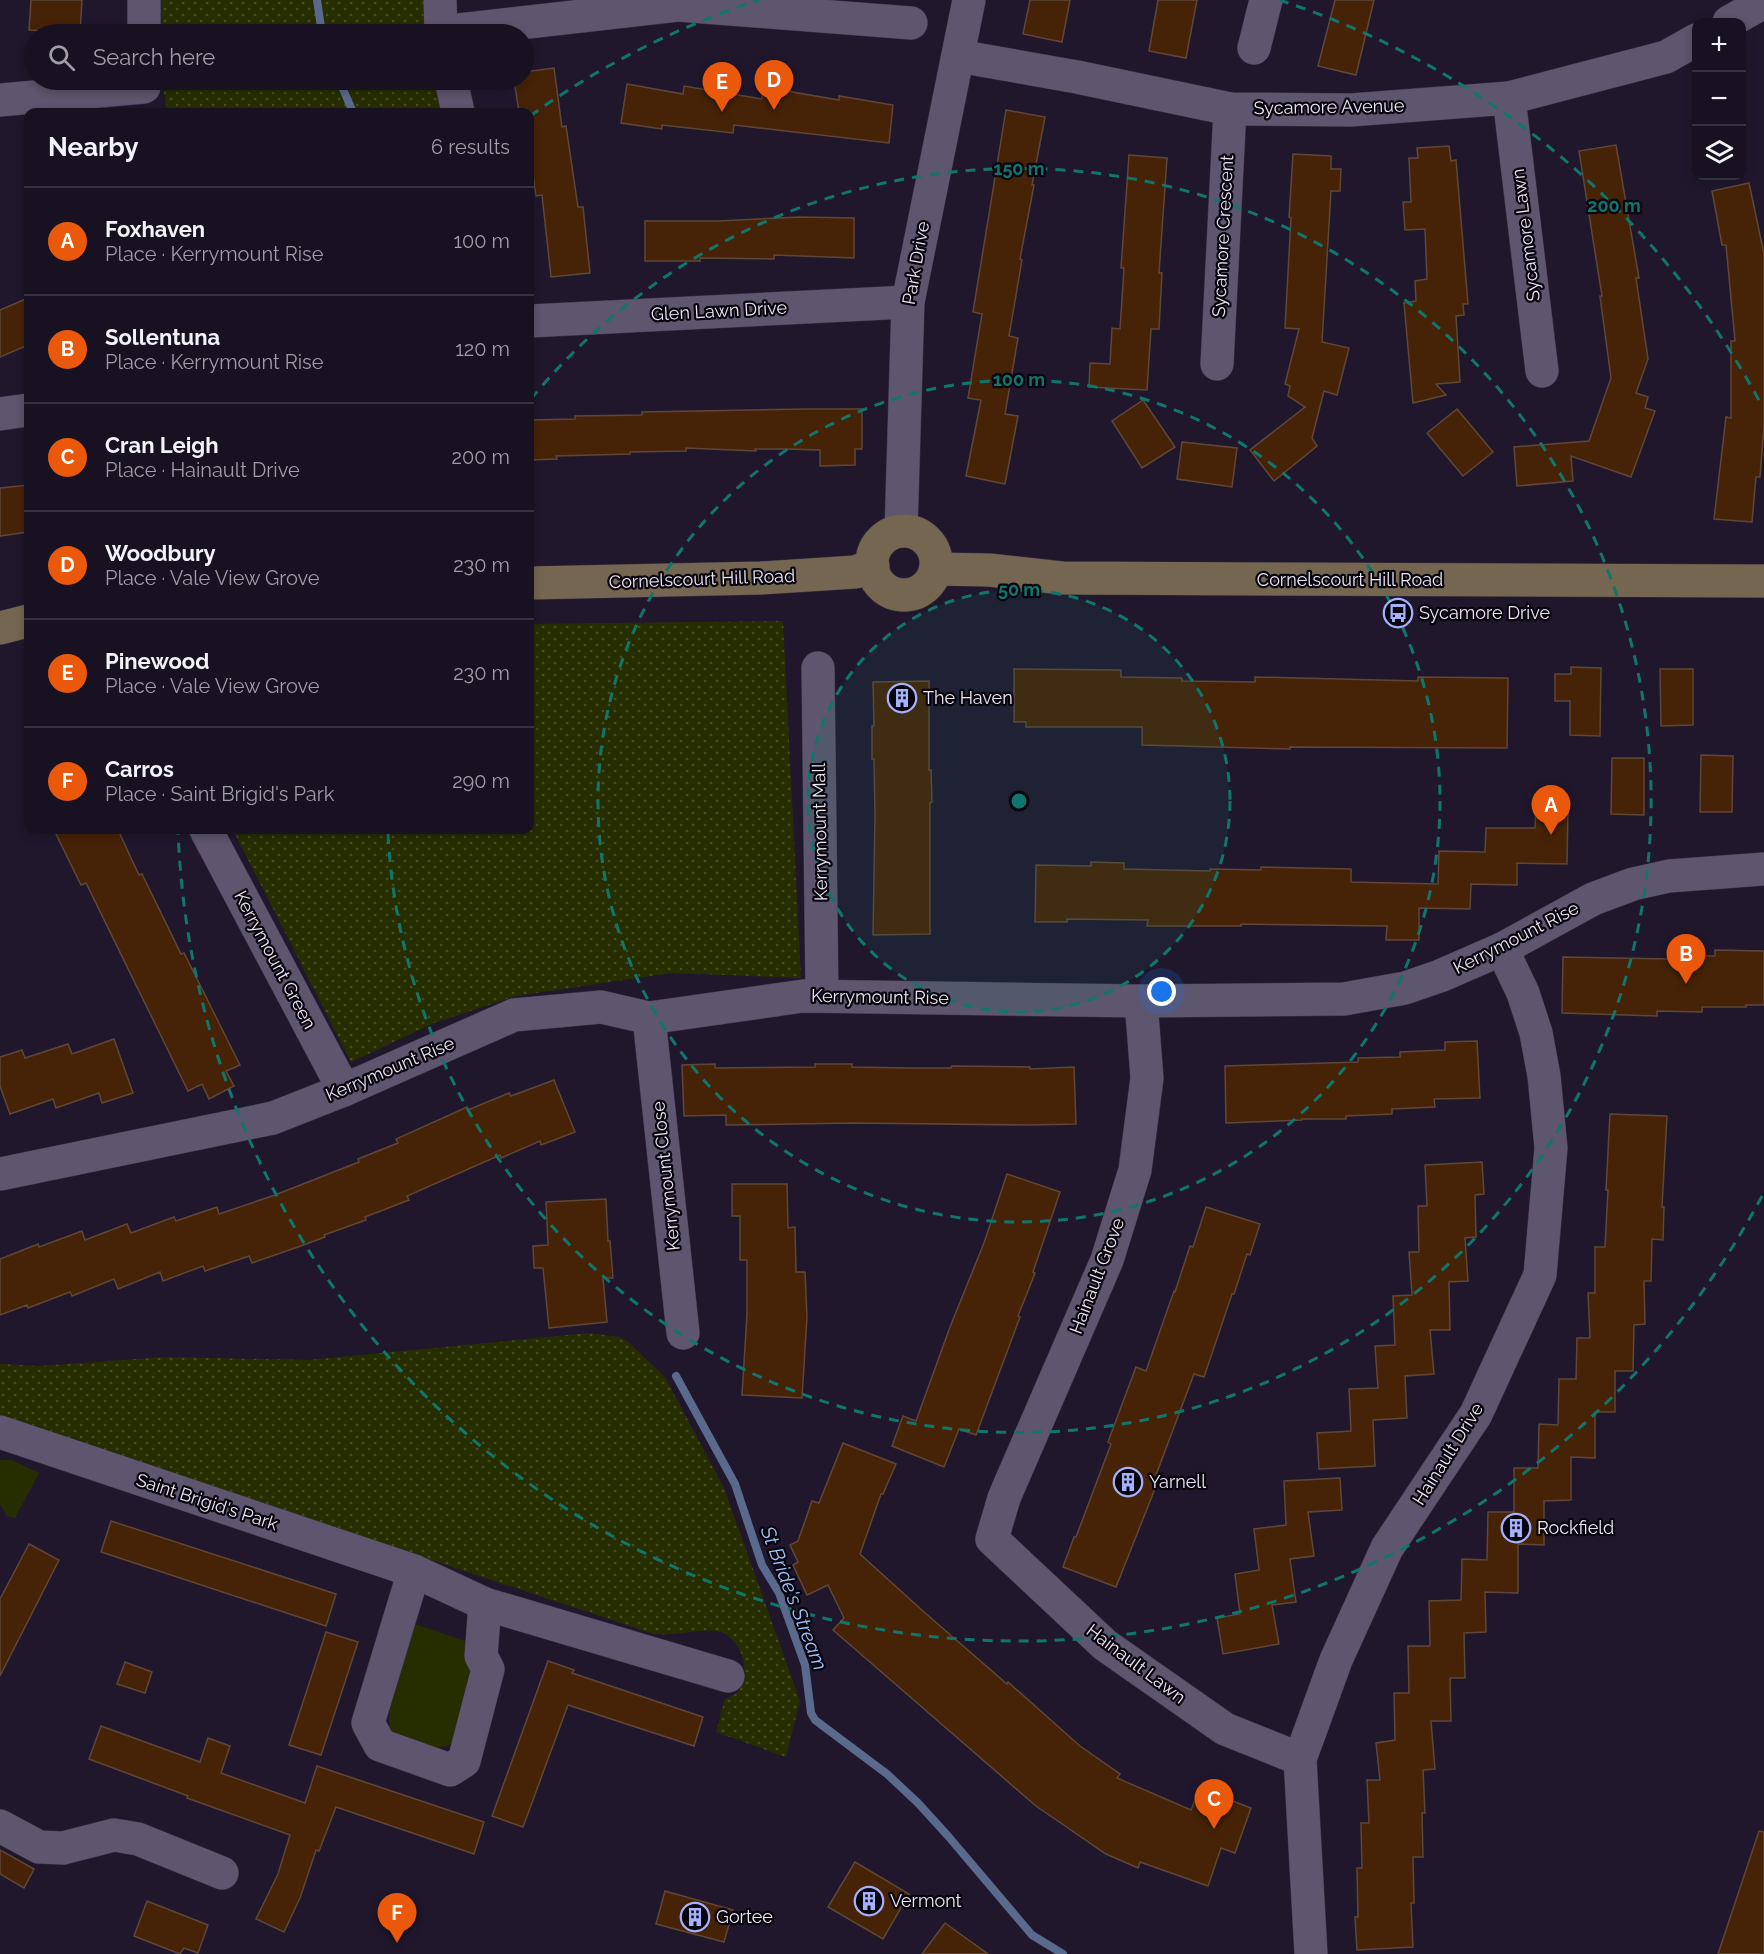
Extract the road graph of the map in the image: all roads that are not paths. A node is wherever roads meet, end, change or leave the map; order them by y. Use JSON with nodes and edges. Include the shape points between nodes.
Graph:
{"nodes":[{"id":1,"x":144,"y":0,"type":"edge"},
{"id":2,"x":440,"y":0,"type":"edge"},
{"id":3,"x":969,"y":0,"type":"edge"},
{"id":4,"x":1266,"y":0,"type":"edge"},
{"id":5,"x":1762,"y":8,"type":"edge"},
{"id":6,"x":1738,"y":18,"type":"edge"},
{"id":7,"x":911,"y":23,"type":"dead end"},
{"id":8,"x":144,"y":24,"type":"edge"},
{"id":9,"x":441,"y":24,"type":"edge"},
{"id":10,"x":517,"y":24,"type":"edge"},
{"id":11,"x":1692,"y":42,"type":"edge"},
{"id":12,"x":1254,"y":48,"type":"dead end"},
{"id":13,"x":958,"y":56,"type":"junction"},
{"id":14,"x":453,"y":90,"type":"edge"},
{"id":15,"x":145,"y":93,"type":"edge"},
{"id":16,"x":1509,"y":98,"type":"junction"},
{"id":17,"x":0,"y":100,"type":"edge"},
{"id":18,"x":457,"y":108,"type":"edge"},
{"id":19,"x":1230,"y":109,"type":"junction"},
{"id":20,"x":908,"y":302,"type":"junction"},
{"id":21,"x":534,"y":321,"type":"edge"},
{"id":22,"x":1216,"y":364,"type":"dead end"},
{"id":23,"x":1542,"y":371,"type":"dead end"},
{"id":24,"x":24,"y":411,"type":"edge"},
{"id":25,"x":0,"y":414,"type":"edge"},
{"id":26,"x":902,"y":531,"type":"junction"},
{"id":27,"x":873,"y":566,"type":"junction"},
{"id":28,"x":936,"y":569,"type":"junction"},
{"id":29,"x":1764,"y":581,"type":"edge"},
{"id":30,"x":534,"y":583,"type":"edge"},
{"id":31,"x":24,"y":622,"type":"edge"},
{"id":32,"x":0,"y":628,"type":"edge"},
{"id":33,"x":818,"y":668,"type":"dead end"},
{"id":34,"x":208,"y":834,"type":"edge"},
{"id":35,"x":1764,"y":869,"type":"edge"},
{"id":36,"x":1502,"y":949,"type":"junction"},
{"id":37,"x":822,"y":995,"type":"junction"},
{"id":38,"x":1141,"y":1001,"type":"junction"},
{"id":39,"x":649,"y":1018,"type":"junction"},
{"id":40,"x":344,"y":1090,"type":"junction"},
{"id":41,"x":0,"y":1174,"type":"edge"},
{"id":42,"x":683,"y":1333,"type":"dead end"},
{"id":43,"x":0,"y":1432,"type":"edge"},
{"id":44,"x":992,"y":1539,"type":"joint"},
{"id":45,"x":414,"y":1571,"type":"junction"},
{"id":46,"x":485,"y":1604,"type":"junction"},
{"id":47,"x":728,"y":1676,"type":"dead end"},
{"id":48,"x":1300,"y":1759,"type":"junction"},
{"id":49,"x":0,"y":1826,"type":"edge"},
{"id":50,"x":222,"y":1872,"type":"dead end"},
{"id":51,"x":1311,"y":1954,"type":"edge"}],
"edges":[{"from":1,"to":8,"type":"street"},
{"from":2,"to":9,"type":"street"},
{"from":3,"to":13,"type":"street","name":"Park Drive"},
{"from":4,"to":12,"type":"street"},
{"from":5,"to":6,"type":"street"},
{"from":7,"to":10,"type":"street","via":[[678,5]]},
{"from":11,"to":16,"type":"street","name":"Sycamore Avenue","via":[[1666,57]]},
{"from":13,"to":19,"type":"street","name":"Sycamore Avenue"},
{"from":13,"to":20,"type":"street","name":"Park Drive"},
{"from":14,"to":18,"type":"street"},
{"from":15,"to":17,"type":"street"},
{"from":16,"to":19,"type":"street","name":"Sycamore Avenue","via":[[1351,110]]},
{"from":16,"to":23,"type":"street","name":"Sycamore Lawn"},
{"from":19,"to":22,"type":"street","name":"Sycamore Crescent"},
{"from":20,"to":21,"type":"street","name":"Glen Lawn Drive"},
{"from":20,"to":26,"type":"street","name":"Park Drive"},
{"from":24,"to":25,"type":"street"},
{"from":26,"to":27,"type":"main road","via":[[883,539],[873,556]]},
{"from":26,"to":28,"type":"main road","via":[[928,542],[934,550]]},
{"from":27,"to":28,"type":"main road","via":[[875,576],[888,591],[908,595],[926,587]]},
{"from":27,"to":30,"type":"main road","name":"Cornelscourt Hill Road","via":[[855,572],[761,578]]},
{"from":28,"to":29,"type":"main road","name":"Cornelscourt Hill Road","via":[[1062,578]]},
{"from":31,"to":32,"type":"main road"},
{"from":33,"to":37,"type":"street","name":"Kerrymount Mall"},
{"from":34,"to":40,"type":"street","name":"Kerrymount Green"},
{"from":35,"to":36,"type":"street","name":"Kerrymount Rise","via":[[1670,876],[1633,884],[1593,899]]},
{"from":36,"to":38,"type":"street","name":"Kerrymount Rise","via":[[1405,988],[1344,999]]},
{"from":36,"to":48,"type":"street","name":"Hainault Drive","via":[[1523,993],[1544,1076],[1551,1148],[1539,1275],[1476,1414],[1387,1548],[1336,1660]]},
{"from":37,"to":38,"type":"street","name":"Kerrymount Rise"},
{"from":37,"to":39,"type":"street","name":"Kerrymount Rise"},
{"from":38,"to":44,"type":"street","name":"Hainault Grove","via":[[1147,1078],[1135,1170],[1107,1260],[1004,1498]]},
{"from":39,"to":40,"type":"street","name":"Kerrymount Rise","via":[[601,1007],[514,1015]]},
{"from":39,"to":42,"type":"street","name":"Kerrymount Close"},
{"from":40,"to":41,"type":"street","name":"Kerrymount Rise","via":[[273,1118]]},
{"from":43,"to":45,"type":"street","name":"Saint Brigid's Park"},
{"from":44,"to":48,"type":"street","name":"Hainault Lawn","via":[[1105,1645],[1225,1730]]},
{"from":45,"to":46,"type":"street","name":"Saint Brigid's Park"},
{"from":45,"to":46,"type":"street","via":[[368,1723],[380,1745],[450,1770],[464,1761],[488,1669],[481,1656]]},
{"from":46,"to":47,"type":"street","name":"Saint Brigid's Park"},
{"from":48,"to":51,"type":"street","name":"Hainault Drive"},
{"from":49,"to":50,"type":"street","via":[[39,1846],[63,1848],[114,1835],[138,1839]]}]}
